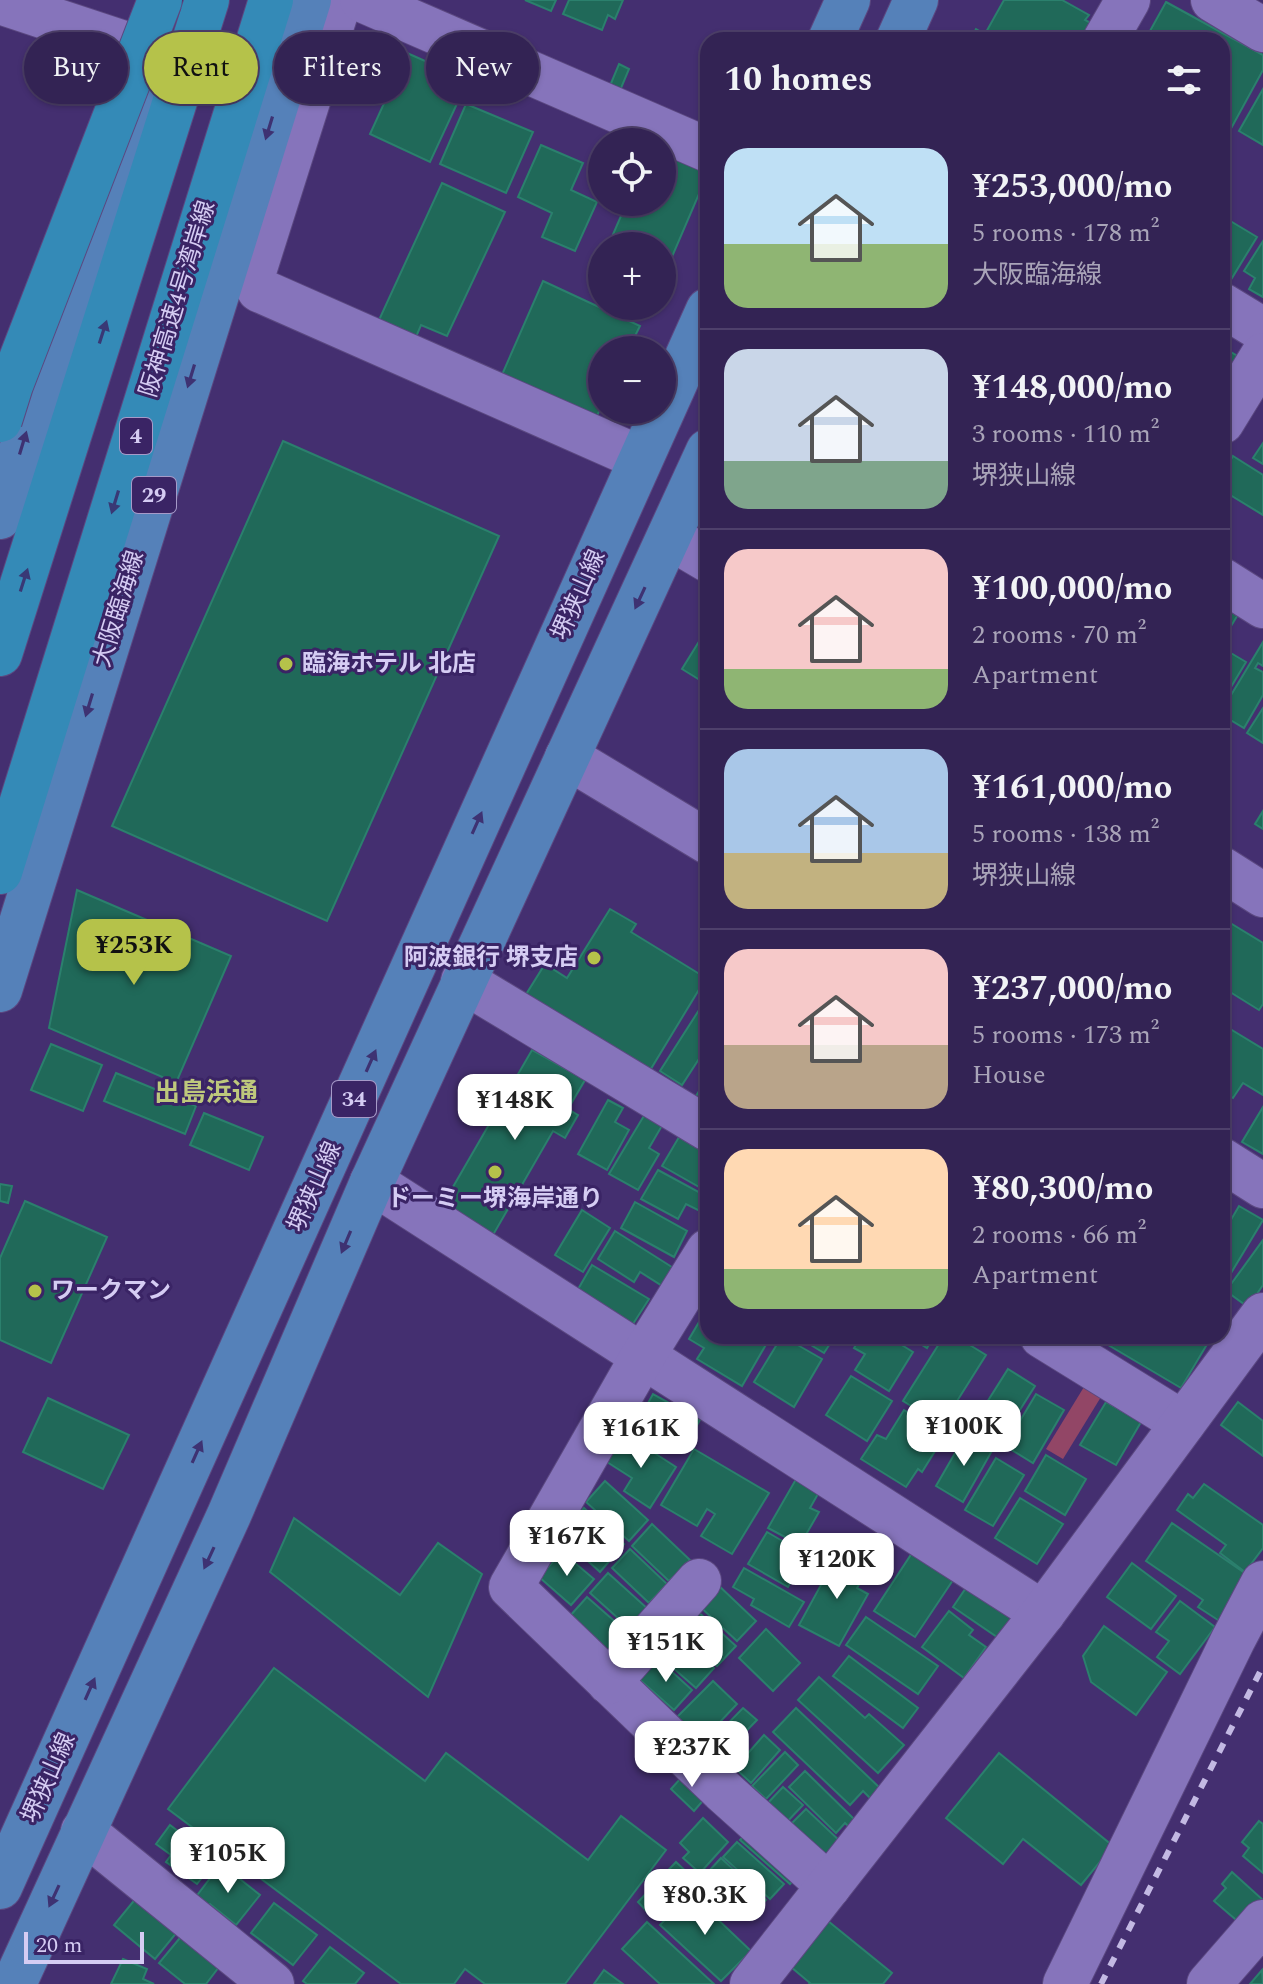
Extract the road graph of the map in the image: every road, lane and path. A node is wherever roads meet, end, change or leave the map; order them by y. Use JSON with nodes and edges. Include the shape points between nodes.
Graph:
{"nodes":[{"id":1,"x":160,"y":0,"type":"edge"},
{"id":2,"x":180,"y":0,"type":"edge"},
{"id":3,"x":207,"y":0,"type":"edge"},
{"id":4,"x":271,"y":0,"type":"edge"},
{"id":5,"x":309,"y":0,"type":"edge"},
{"id":6,"x":340,"y":0,"type":"edge"},
{"id":7,"x":362,"y":0,"type":"edge"},
{"id":8,"x":848,"y":0,"type":"edge"},
{"id":9,"x":916,"y":0,"type":"edge"},
{"id":10,"x":1128,"y":0,"type":"edge"},
{"id":11,"x":1213,"y":0,"type":"edge"},
{"id":12,"x":0,"y":2,"type":"edge"},
{"id":13,"x":1263,"y":30,"type":"edge"},
{"id":14,"x":168,"y":32,"type":"edge"},
{"id":15,"x":834,"y":32,"type":"edge"},
{"id":16,"x":902,"y":32,"type":"edge"},
{"id":17,"x":1110,"y":32,"type":"edge"},
{"id":18,"x":144,"y":50,"type":"edge"},
{"id":19,"x":144,"y":99,"type":"edge"},
{"id":20,"x":700,"y":147,"type":"edge"},
{"id":21,"x":1230,"y":310,"type":"edge"},
{"id":22,"x":700,"y":327,"type":"edge"},
{"id":23,"x":1263,"y":330,"type":"edge"},
{"id":24,"x":1263,"y":355,"type":"edge"},
{"id":25,"x":1230,"y":409,"type":"edge"},
{"id":26,"x":0,"y":420,"type":"edge"},
{"id":27,"x":640,"y":458,"type":"junction"},
{"id":28,"x":700,"y":469,"type":"edge"},
{"id":29,"x":0,"y":517,"type":"edge"},
{"id":30,"x":669,"y":537,"type":"junction"},
{"id":31,"x":700,"y":555,"type":"edge"},
{"id":32,"x":1230,"y":585,"type":"edge"},
{"id":33,"x":1263,"y":606,"type":"edge"},
{"id":34,"x":0,"y":654,"type":"edge"},
{"id":35,"x":60,"y":682,"type":"junction"},
{"id":36,"x":567,"y":757,"type":"junction"},
{"id":37,"x":700,"y":837,"type":"edge"},
{"id":38,"x":0,"y":872,"type":"edge"},
{"id":39,"x":1230,"y":874,"type":"edge"},
{"id":40,"x":1263,"y":895,"type":"edge"},
{"id":41,"x":0,"y":906,"type":"edge"},
{"id":42,"x":463,"y":981,"type":"junction"},
{"id":43,"x":0,"y":990,"type":"edge"},
{"id":44,"x":700,"y":1124,"type":"edge"},
{"id":45,"x":1230,"y":1165,"type":"edge"},
{"id":46,"x":372,"y":1182,"type":"junction"},
{"id":47,"x":1263,"y":1186,"type":"edge"},
{"id":48,"x":700,"y":1264,"type":"edge"},
{"id":49,"x":1263,"y":1315,"type":"edge"},
{"id":50,"x":1055,"y":1344,"type":"edge"},
{"id":51,"x":643,"y":1356,"type":"junction"},
{"id":52,"x":1183,"y":1423,"type":"junction"},
{"id":53,"x":699,"y":1581,"type":"dead end"},
{"id":54,"x":1263,"y":1583,"type":"edge"},
{"id":55,"x":1043,"y":1613,"type":"junction"},
{"id":56,"x":609,"y":1682,"type":"junction"},
{"id":57,"x":83,"y":1831,"type":"junction"},
{"id":58,"x":829,"y":1886,"type":"junction"},
{"id":59,"x":0,"y":1887,"type":"edge"},
{"id":60,"x":1263,"y":1922,"type":"edge"},
{"id":61,"x":759,"y":1981,"type":"edge"},
{"id":62,"x":14,"y":1984,"type":"edge"},
{"id":63,"x":272,"y":1984,"type":"edge"},
{"id":64,"x":1065,"y":1984,"type":"edge"},
{"id":65,"x":1209,"y":1984,"type":"edge"}],
"edges":[{"from":1,"to":26,"type":"highway","bridge":true},
{"from":2,"to":14,"type":"main road"},
{"from":34,"to":3,"type":"highway","one_way":true},
{"from":4,"to":35,"type":"highway","name":"阪神高速4号湾岸線","number":"4","one_way":true},
{"from":5,"to":43,"type":"main road","name":"大阪臨海線","number":"29","one_way":true},
{"from":6,"to":27,"type":"street","via":[[252,278],[259,290]]},
{"from":7,"to":20,"type":"street"},
{"from":8,"to":15,"type":"main road"},
{"from":9,"to":16,"type":"main road"},
{"from":10,"to":17,"type":"street"},
{"from":11,"to":13,"type":"street"},
{"from":12,"to":18,"type":"street"},
{"from":29,"to":19,"type":"main road","one_way":true,"via":[[43,380]]},
{"from":21,"to":23,"type":"street"},
{"from":22,"to":27,"type":"main road","name":"堺狭山線","number":"34"},
{"from":24,"to":25,"type":"street"},
{"from":59,"to":27,"type":"main road","name":"堺狭山線","number":"34","one_way":true},
{"from":28,"to":30,"type":"main road","name":"堺狭山線","number":"34"},
{"from":30,"to":31,"type":"street"},
{"from":30,"to":36,"type":"main road","name":"堺狭山線","number":"34","one_way":true},
{"from":32,"to":33,"type":"street"},
{"from":35,"to":38,"type":"highway","name":"阪神高速4号湾岸線","number":"4"},
{"from":35,"to":41,"type":"highway"},
{"from":36,"to":37,"type":"street"},
{"from":36,"to":42,"type":"main road","name":"堺狭山線","number":"34"},
{"from":39,"to":40,"type":"street"},
{"from":42,"to":44,"type":"street"},
{"from":42,"to":46,"type":"main road","name":"堺狭山線","number":"34"},
{"from":45,"to":47,"type":"street"},
{"from":46,"to":51,"type":"street"},
{"from":46,"to":57,"type":"main road","name":"堺狭山線","number":"34","one_way":true,"via":[[229,1515]]},
{"from":48,"to":51,"type":"street"},
{"from":49,"to":52,"type":"street"},
{"from":50,"to":52,"type":"street"},
{"from":51,"to":55,"type":"street"},
{"from":51,"to":56,"type":"street","via":[[511,1587]]},
{"from":52,"to":55,"type":"street"},
{"from":53,"to":56,"type":"street"},
{"from":54,"to":64,"type":"street"},
{"from":55,"to":58,"type":"street"},
{"from":56,"to":58,"type":"street"},
{"from":57,"to":62,"type":"main road","name":"堺狭山線","number":"34","one_way":true},
{"from":57,"to":63,"type":"street"},
{"from":58,"to":61,"type":"street"},
{"from":60,"to":65,"type":"street"}]}
